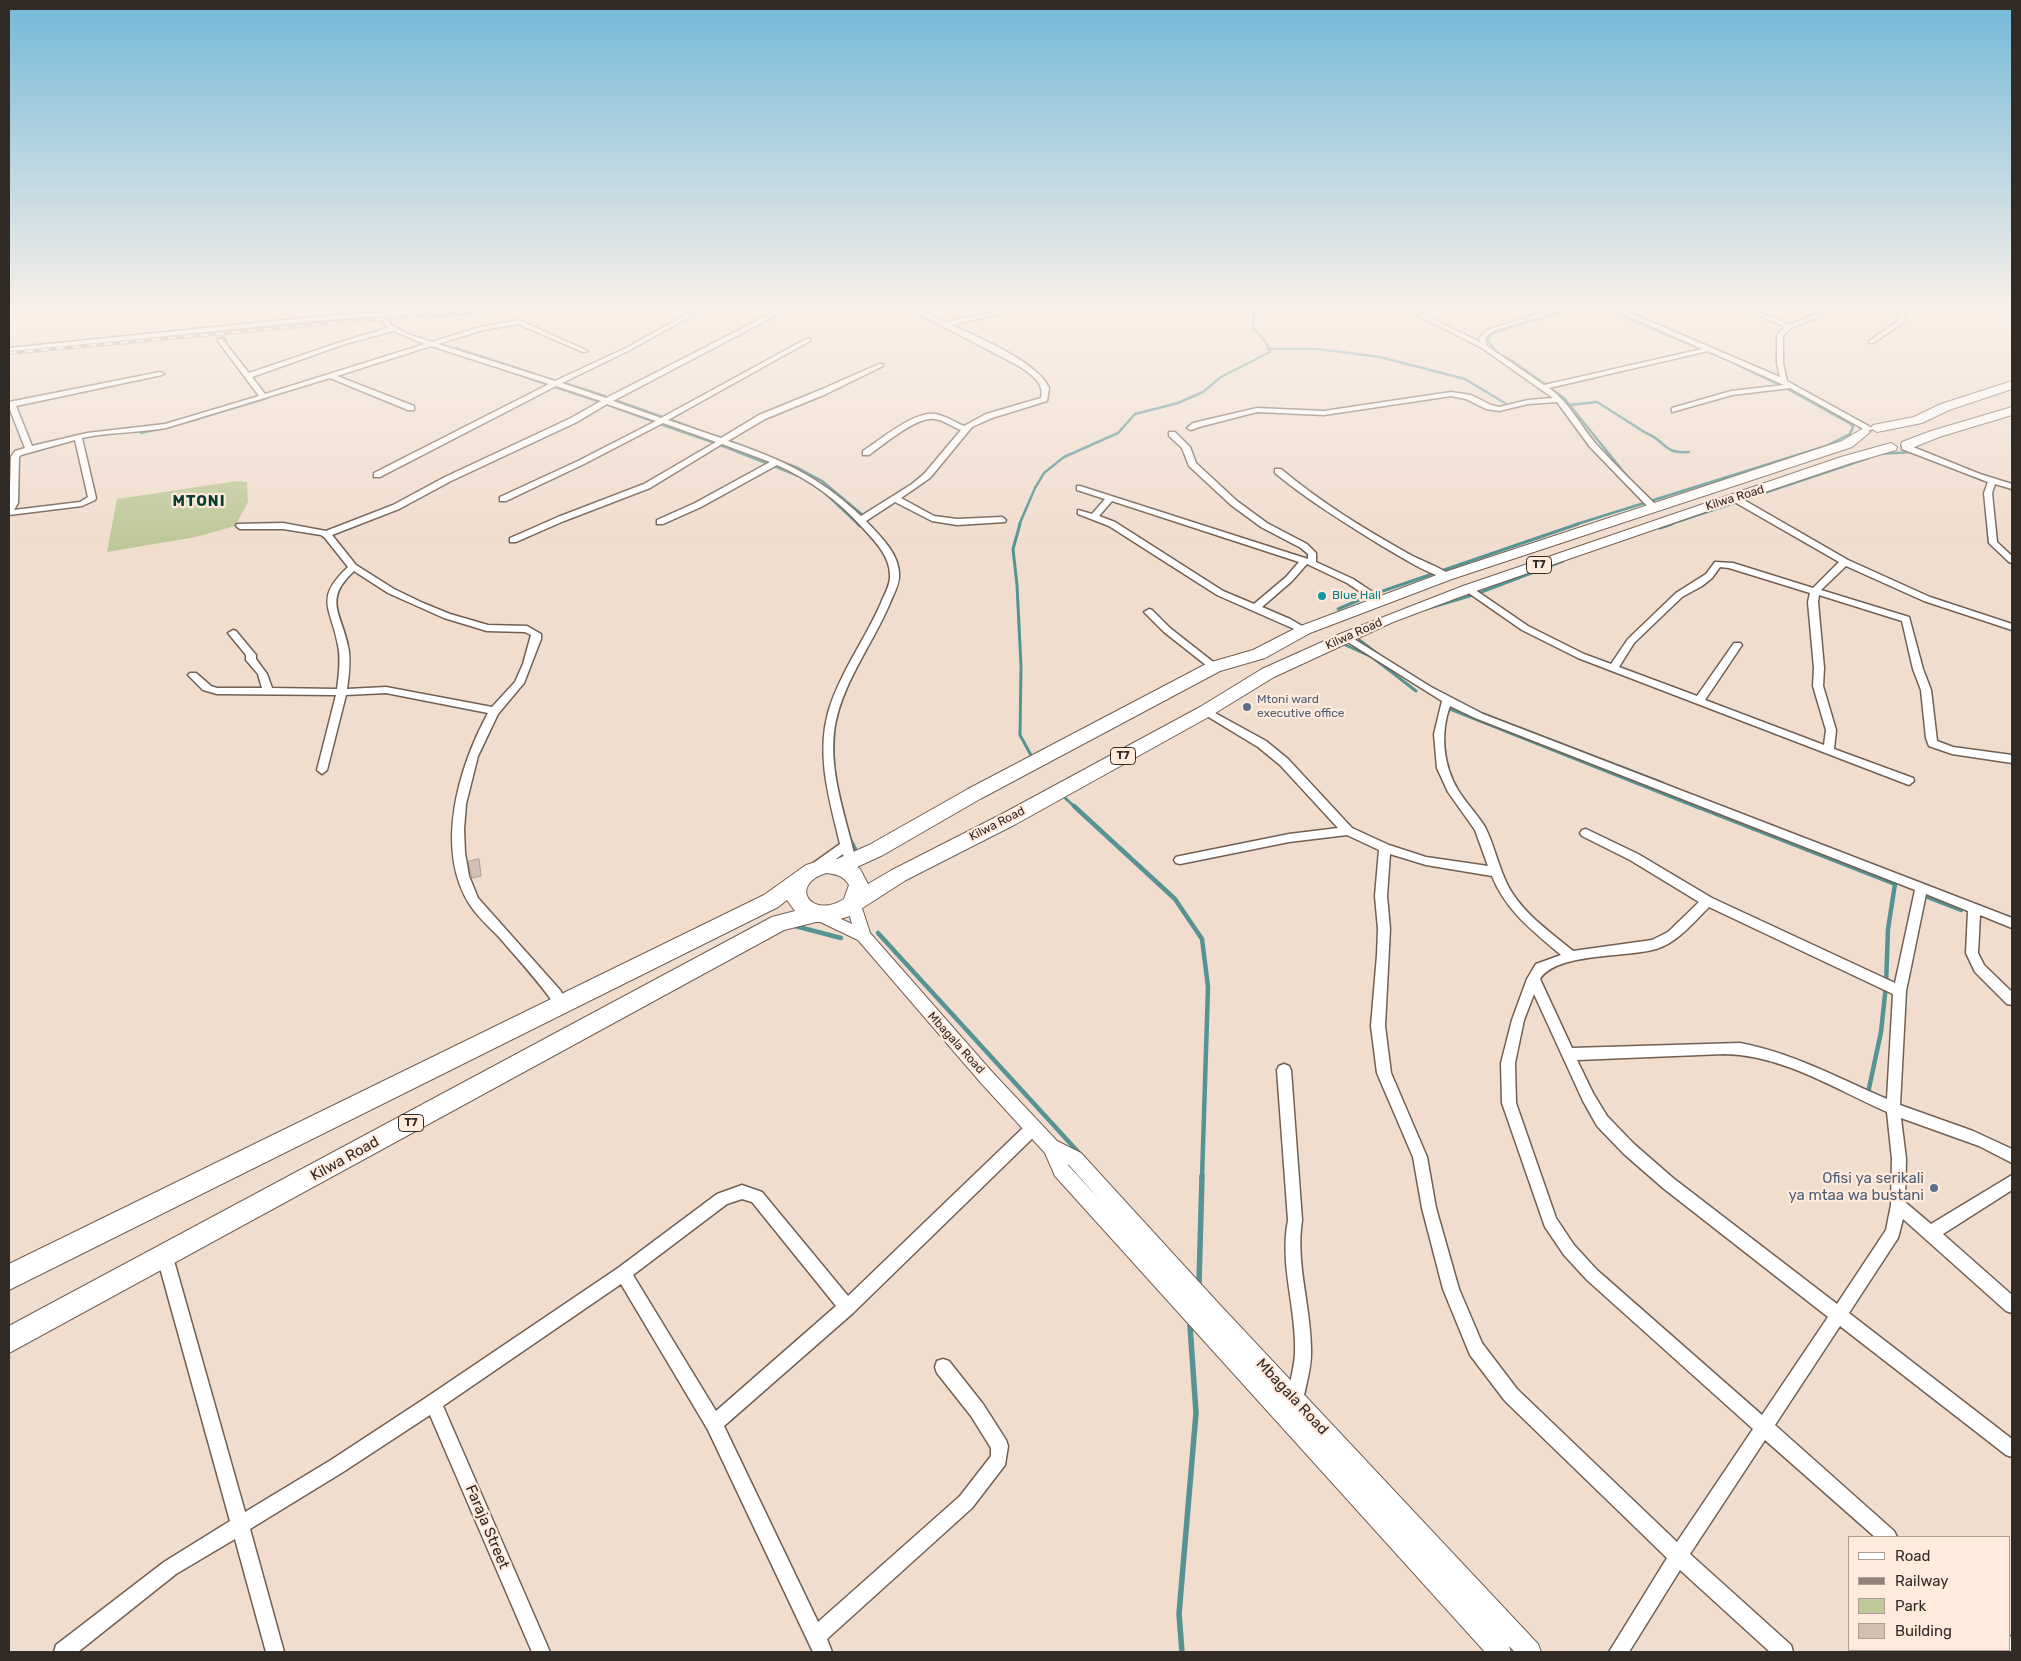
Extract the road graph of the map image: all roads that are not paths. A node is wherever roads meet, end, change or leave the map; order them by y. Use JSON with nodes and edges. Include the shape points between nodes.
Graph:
{"nodes":[{"id":1,"x":97,"y":387,"type":"edge"},
{"id":2,"x":256,"y":387,"type":"edge"},
{"id":3,"x":297,"y":387,"type":"edge"},
{"id":4,"x":357,"y":387,"type":"edge"},
{"id":5,"x":548,"y":387,"type":"edge"},
{"id":6,"x":565,"y":387,"type":"edge"},
{"id":7,"x":636,"y":387,"type":"edge"},
{"id":8,"x":725,"y":387,"type":"edge"},
{"id":9,"x":835,"y":387,"type":"edge"},
{"id":10,"x":1045,"y":387,"type":"edge"},
{"id":11,"x":1543,"y":387,"type":"edge"},
{"id":12,"x":1786,"y":387,"type":"edge"},
{"id":13,"x":1792,"y":387,"type":"edge"},
{"id":14,"x":2007,"y":387,"type":"edge"},
{"id":15,"x":264,"y":397,"type":"junction"},
{"id":16,"x":1559,"y":400,"type":"junction"},
{"id":17,"x":608,"y":401,"type":"junction"},
{"id":18,"x":10,"y":404,"type":"edge"},
{"id":19,"x":411,"y":408,"type":"dead end"},
{"id":20,"x":1675,"y":410,"type":"dead end"},
{"id":21,"x":2012,"y":411,"type":"edge"},
{"id":22,"x":663,"y":421,"type":"junction"},
{"id":23,"x":1191,"y":428,"type":"dead end"},
{"id":24,"x":964,"y":429,"type":"junction"},
{"id":25,"x":1870,"y":429,"type":"junction"},
{"id":26,"x":1172,"y":434,"type":"dead end"},
{"id":27,"x":78,"y":437,"type":"junction"},
{"id":28,"x":721,"y":442,"type":"junction"},
{"id":29,"x":1901,"y":446,"type":"junction"},
{"id":30,"x":29,"y":449,"type":"junction"},
{"id":31,"x":866,"y":453,"type":"dead end"},
{"id":32,"x":776,"y":462,"type":"junction"},
{"id":33,"x":1278,"y":471,"type":"dead end"},
{"id":34,"x":377,"y":475,"type":"dead end"},
{"id":35,"x":1992,"y":481,"type":"junction"},
{"id":36,"x":2012,"y":487,"type":"edge"},
{"id":37,"x":1080,"y":488,"type":"dead end"},
{"id":38,"x":1111,"y":497,"type":"junction"},
{"id":39,"x":896,"y":498,"type":"junction"},
{"id":40,"x":1734,"y":498,"type":"junction"},
{"id":41,"x":503,"y":499,"type":"dead end"},
{"id":42,"x":1653,"y":507,"type":"junction"},
{"id":43,"x":9,"y":512,"type":"edge"},
{"id":44,"x":1082,"y":512,"type":"dead end"},
{"id":45,"x":1094,"y":517,"type":"junction"},
{"id":46,"x":861,"y":520,"type":"junction"},
{"id":47,"x":1002,"y":520,"type":"dead end"},
{"id":48,"x":660,"y":522,"type":"dead end"},
{"id":49,"x":240,"y":526,"type":"dead end"},
{"id":50,"x":326,"y":534,"type":"junction"},
{"id":51,"x":513,"y":540,"type":"dead end"},
{"id":52,"x":2012,"y":560,"type":"edge"},
{"id":53,"x":1308,"y":562,"type":"junction"},
{"id":54,"x":1846,"y":562,"type":"junction"},
{"id":55,"x":353,"y":567,"type":"junction"},
{"id":56,"x":1447,"y":576,"type":"junction"},
{"id":57,"x":1468,"y":589,"type":"junction"},
{"id":58,"x":1815,"y":591,"type":"junction"},
{"id":59,"x":1380,"y":601,"type":"junction"},
{"id":60,"x":1255,"y":608,"type":"junction"},
{"id":61,"x":1149,"y":612,"type":"dead end"},
{"id":62,"x":2012,"y":627,"type":"edge"},
{"id":63,"x":1304,"y":630,"type":"junction"},
{"id":64,"x":233,"y":634,"type":"dead end"},
{"id":65,"x":1346,"y":637,"type":"junction"},
{"id":66,"x":1738,"y":645,"type":"dead end"},
{"id":67,"x":1214,"y":667,"type":"junction"},
{"id":68,"x":1613,"y":668,"type":"junction"},
{"id":69,"x":193,"y":675,"type":"dead end"},
{"id":70,"x":268,"y":692,"type":"junction"},
{"id":71,"x":342,"y":692,"type":"junction"},
{"id":72,"x":1447,"y":701,"type":"junction"},
{"id":73,"x":1699,"y":701,"type":"junction"},
{"id":74,"x":494,"y":711,"type":"junction"},
{"id":75,"x":1206,"y":711,"type":"junction"},
{"id":76,"x":1829,"y":750,"type":"junction"},
{"id":77,"x":2012,"y":759,"type":"edge"},
{"id":78,"x":322,"y":770,"type":"dead end"},
{"id":79,"x":1909,"y":782,"type":"dead end"},
{"id":80,"x":1348,"y":831,"type":"junction"},
{"id":81,"x":1586,"y":833,"type":"dead end"},
{"id":82,"x":1385,"y":848,"type":"junction"},
{"id":83,"x":846,"y":858,"type":"junction"},
{"id":84,"x":1180,"y":860,"type":"dead end"},
{"id":85,"x":1496,"y":872,"type":"junction"},
{"id":86,"x":807,"y":874,"type":"junction"},
{"id":87,"x":1922,"y":888,"type":"junction"},
{"id":88,"x":1708,"y":901,"type":"junction"},
{"id":89,"x":853,"y":902,"type":"junction"},
{"id":90,"x":1974,"y":907,"type":"junction"},
{"id":91,"x":816,"y":914,"type":"junction"},
{"id":92,"x":2012,"y":923,"type":"edge"},
{"id":93,"x":863,"y":936,"type":"junction"},
{"id":94,"x":1571,"y":956,"type":"junction"},
{"id":95,"x":1533,"y":979,"type":"junction"},
{"id":96,"x":1900,"y":991,"type":"junction"},
{"id":97,"x":2012,"y":1000,"type":"edge"},
{"id":98,"x":563,"y":1005,"type":"junction"},
{"id":99,"x":1569,"y":1054,"type":"junction"},
{"id":100,"x":1284,"y":1070,"type":"dead end"},
{"id":101,"x":1893,"y":1108,"type":"junction"},
{"id":102,"x":1033,"y":1128,"type":"junction"},
{"id":103,"x":1051,"y":1148,"type":"junction"},
{"id":104,"x":2012,"y":1156,"type":"edge"},
{"id":105,"x":2012,"y":1182,"type":"edge"},
{"id":106,"x":1898,"y":1205,"type":"junction"},
{"id":107,"x":1931,"y":1233,"type":"junction"},
{"id":108,"x":165,"y":1256,"type":"junction"},
{"id":109,"x":623,"y":1273,"type":"junction"},
{"id":110,"x":9,"y":1277,"type":"edge"},
{"id":111,"x":2012,"y":1304,"type":"edge"},
{"id":112,"x":847,"y":1307,"type":"junction"},
{"id":113,"x":1838,"y":1314,"type":"junction"},
{"id":114,"x":9,"y":1340,"type":"edge"},
{"id":115,"x":944,"y":1367,"type":"dead end"},
{"id":116,"x":1295,"y":1400,"type":"junction"},
{"id":117,"x":434,"y":1403,"type":"junction"},
{"id":118,"x":714,"y":1424,"type":"junction"},
{"id":119,"x":1764,"y":1426,"type":"junction"},
{"id":120,"x":2012,"y":1449,"type":"edge"},
{"id":121,"x":240,"y":1527,"type":"junction"},
{"id":122,"x":1887,"y":1536,"type":"edge"},
{"id":123,"x":1678,"y":1556,"type":"junction"},
{"id":124,"x":819,"y":1645,"type":"edge"},
{"id":125,"x":62,"y":1652,"type":"edge"},
{"id":126,"x":275,"y":1652,"type":"edge"},
{"id":127,"x":541,"y":1652,"type":"edge"},
{"id":128,"x":1500,"y":1652,"type":"edge"},
{"id":129,"x":1530,"y":1652,"type":"edge"},
{"id":130,"x":1618,"y":1652,"type":"edge"},
{"id":131,"x":1784,"y":1652,"type":"edge"}],
"edges":[{"from":1,"to":18,"type":"street"},
{"from":2,"to":15,"type":"street"},
{"from":3,"to":15,"type":"street"},
{"from":4,"to":19,"type":"street"},
{"from":5,"to":34,"type":"street"},
{"from":6,"to":17,"type":"street"},
{"from":7,"to":17,"type":"street"},
{"from":8,"to":22,"type":"street"},
{"from":9,"to":28,"type":"street","via":[[762,417]]},
{"from":10,"to":24,"type":"street","via":[[1044,398],[989,416]]},
{"from":11,"to":16,"type":"street"},
{"from":12,"to":20,"type":"street","via":[[1731,392]]},
{"from":13,"to":25,"type":"street"},
{"from":14,"to":25,"type":"highway","name":"Kilwa Road","number":"T7","via":[[1945,407],[1912,422]]},
{"from":15,"to":27,"type":"street","via":[[166,426]]},
{"from":16,"to":23,"type":"street","via":[[1528,402],[1500,409],[1451,394],[1324,413],[1257,410]]},
{"from":16,"to":42,"type":"street","via":[[1593,445]]},
{"from":17,"to":22,"type":"street"},
{"from":17,"to":50,"type":"street","via":[[396,507]]},
{"from":18,"to":30,"type":"street"},
{"from":21,"to":29,"type":"highway","name":"Kilwa Road","number":"T7"},
{"from":22,"to":28,"type":"street"},
{"from":22,"to":41,"type":"street"},
{"from":24,"to":31,"type":"street","via":[[935,416],[927,416]]},
{"from":24,"to":39,"type":"street","via":[[934,469],[916,486]]},
{"from":25,"to":29,"type":"highway","via":[[1866,438],[1871,441]]},
{"from":25,"to":29,"type":"highway","via":[[1900,434],[1908,440]]},
{"from":25,"to":42,"type":"highway","name":"Kilwa Road","number":"T7","via":[[1847,444]]},
{"from":26,"to":53,"type":"street","via":[[1186,447],[1192,464],[1234,503],[1264,525],[1309,549],[1313,558]]},
{"from":27,"to":30,"type":"street"},
{"from":27,"to":43,"type":"street","via":[[92,498],[82,504]]},
{"from":28,"to":32,"type":"street"},
{"from":28,"to":51,"type":"street","via":[[647,486]]},
{"from":29,"to":35,"type":"street"},
{"from":29,"to":40,"type":"highway","name":"Kilwa Road","number":"T7","via":[[1846,460]]},
{"from":30,"to":43,"type":"street","via":[[16,457],[14,503]]},
{"from":32,"to":46,"type":"street","via":[[818,483]]},
{"from":32,"to":48,"type":"street"},
{"from":33,"to":56,"type":"street","via":[[1343,519]]},
{"from":35,"to":36,"type":"street"},
{"from":35,"to":52,"type":"street","via":[[1988,493],[1993,543]]},
{"from":37,"to":38,"type":"street"},
{"from":38,"to":45,"type":"street"},
{"from":38,"to":53,"type":"street"},
{"from":39,"to":46,"type":"street"},
{"from":39,"to":47,"type":"street","via":[[932,518],[957,522]]},
{"from":40,"to":54,"type":"street"},
{"from":40,"to":57,"type":"highway","name":"Kilwa Road","number":"T7"},
{"from":42,"to":56,"type":"highway","name":"Kilwa Road","number":"T7"},
{"from":44,"to":45,"type":"street"},
{"from":45,"to":60,"type":"street","via":[[1126,532],[1208,586]]},
{"from":46,"to":83,"type":"street","via":[[892,558],[895,577],[881,616],[847,679],[833,713],[827,761]]},
{"from":49,"to":50,"type":"street","via":[[284,526]]},
{"from":50,"to":55,"type":"street"},
{"from":53,"to":59,"type":"street","via":[[1350,581]]},
{"from":53,"to":60,"type":"street"},
{"from":54,"to":58,"type":"street"},
{"from":54,"to":62,"type":"street","via":[[1927,599]]},
{"from":55,"to":71,"type":"street","via":[[332,592],[334,616],[344,648]]},
{"from":55,"to":74,"type":"street","via":[[391,591],[447,616],[488,628],[527,629],[536,634],[519,683]]},
{"from":56,"to":59,"type":"highway","name":"Kilwa Road","number":"T7"},
{"from":57,"to":65,"type":"highway","name":"Kilwa Road","number":"T7"},
{"from":57,"to":68,"type":"street","via":[[1548,641]]},
{"from":58,"to":68,"type":"street","via":[[1757,572],[1718,564],[1700,584],[1679,595],[1631,641]]},
{"from":58,"to":76,"type":"street","via":[[1813,618],[1818,686],[1831,730]]},
{"from":58,"to":77,"type":"street","via":[[1906,619],[1926,690],[1933,744]]},
{"from":59,"to":63,"type":"highway","name":"Kilwa Road","number":"T7"},
{"from":60,"to":63,"type":"street"},
{"from":61,"to":67,"type":"street"},
{"from":63,"to":67,"type":"highway","name":"Kilwa Road","number":"T7","via":[[1259,654]]},
{"from":64,"to":70,"type":"street","via":[[263,673]]},
{"from":65,"to":72,"type":"street"},
{"from":65,"to":75,"type":"highway","name":"Kilwa Road","number":"T7","via":[[1268,673]]},
{"from":66,"to":73,"type":"street"},
{"from":67,"to":83,"type":"highway","name":"Kilwa Road","number":"T7","via":[[974,794],[876,850]]},
{"from":68,"to":73,"type":"street"},
{"from":69,"to":70,"type":"street","via":[[207,688],[217,691]]},
{"from":70,"to":71,"type":"street"},
{"from":71,"to":74,"type":"street","via":[[386,690]]},
{"from":71,"to":78,"type":"street"},
{"from":72,"to":85,"type":"street","via":[[1439,728],[1442,767],[1451,788],[1480,830]]},
{"from":72,"to":87,"type":"street"},
{"from":73,"to":76,"type":"street"},
{"from":74,"to":98,"type":"street","via":[[482,733],[464,783],[458,833],[463,875],[473,900]]},
{"from":75,"to":80,"type":"street","via":[[1262,744],[1284,762]]},
{"from":75,"to":89,"type":"highway","name":"Kilwa Road","number":"T7"},
{"from":76,"to":79,"type":"street"},
{"from":80,"to":82,"type":"street"},
{"from":80,"to":84,"type":"street","via":[[1289,838]]},
{"from":81,"to":88,"type":"street"},
{"from":82,"to":85,"type":"street","via":[[1426,861]]},
{"from":82,"to":123,"type":"street","via":[[1378,1026],[1384,1072],[1420,1157],[1429,1208],[1458,1306],[1476,1349],[1511,1395]]},
{"from":83,"to":86,"type":"highway","number":"T7"},
{"from":83,"to":89,"type":"highway","via":[[847,870],[859,885]]},
{"from":85,"to":94,"type":"street","via":[[1506,893],[1521,912]]},
{"from":86,"to":91,"type":"highway","via":[[796,888],[797,899],[804,908]]},
{"from":86,"to":98,"type":"highway","number":"T7","via":[[771,901]]},
{"from":87,"to":90,"type":"street"},
{"from":87,"to":96,"type":"street"},
{"from":88,"to":94,"type":"street","via":[[1672,935],[1654,945]]},
{"from":88,"to":96,"type":"street"},
{"from":89,"to":91,"type":"highway","number":"T7","via":[[843,910]]},
{"from":89,"to":93,"type":"street","name":"Mbagala Road"},
{"from":90,"to":92,"type":"street"},
{"from":90,"to":97,"type":"street","via":[[1972,953],[1979,968]]},
{"from":91,"to":93,"type":"street","name":"Mbagala Road"},
{"from":91,"to":108,"type":"highway","name":"Kilwa Road","number":"T7","via":[[779,923]]},
{"from":93,"to":102,"type":"street","name":"Mbagala Road"},
{"from":94,"to":95,"type":"street","via":[[1540,968]]},
{"from":95,"to":99,"type":"street"},
{"from":95,"to":119,"type":"street","via":[[1518,1020],[1507,1075],[1509,1103],[1550,1222],[1592,1275]]},
{"from":96,"to":101,"type":"street"},
{"from":98,"to":110,"type":"highway","number":"T7"},
{"from":99,"to":101,"type":"street","via":[[1739,1049],[1795,1063]]},
{"from":99,"to":113,"type":"street","via":[[1602,1121],[1629,1150]]},
{"from":100,"to":116,"type":"street","via":[[1295,1220],[1293,1265],[1302,1323],[1303,1364]]},
{"from":101,"to":104,"type":"street","via":[[1991,1144]]},
{"from":101,"to":106,"type":"street"},
{"from":102,"to":103,"type":"street","name":"Mbagala Road"},
{"from":102,"to":112,"type":"street"},
{"from":103,"to":116,"type":"street","name":"Mbagala Road","via":[[1075,1159]]},
{"from":103,"to":128,"type":"street","name":"Mbagala Road","via":[[1061,1170]]},
{"from":105,"to":107,"type":"street"},
{"from":106,"to":107,"type":"street"},
{"from":106,"to":113,"type":"street","via":[[1893,1233]]},
{"from":107,"to":111,"type":"street"},
{"from":108,"to":114,"type":"highway","name":"Kilwa Road","number":"T7"},
{"from":108,"to":121,"type":"street"},
{"from":109,"to":112,"type":"street","via":[[722,1199],[742,1192],[757,1197]]},
{"from":109,"to":117,"type":"street"},
{"from":109,"to":118,"type":"street"},
{"from":112,"to":118,"type":"street"},
{"from":113,"to":119,"type":"street"},
{"from":113,"to":120,"type":"street"},
{"from":115,"to":124,"type":"street","via":[[1000,1446],[999,1459],[966,1502]]},
{"from":116,"to":129,"type":"street","name":"Mbagala Road"},
{"from":117,"to":121,"type":"street"},
{"from":117,"to":127,"type":"street","name":"Faraja Street"},
{"from":118,"to":124,"type":"street"},
{"from":119,"to":122,"type":"street"},
{"from":119,"to":123,"type":"street"},
{"from":121,"to":125,"type":"street","via":[[170,1568]]},
{"from":121,"to":126,"type":"street"},
{"from":123,"to":130,"type":"street"},
{"from":123,"to":131,"type":"street"}]}
